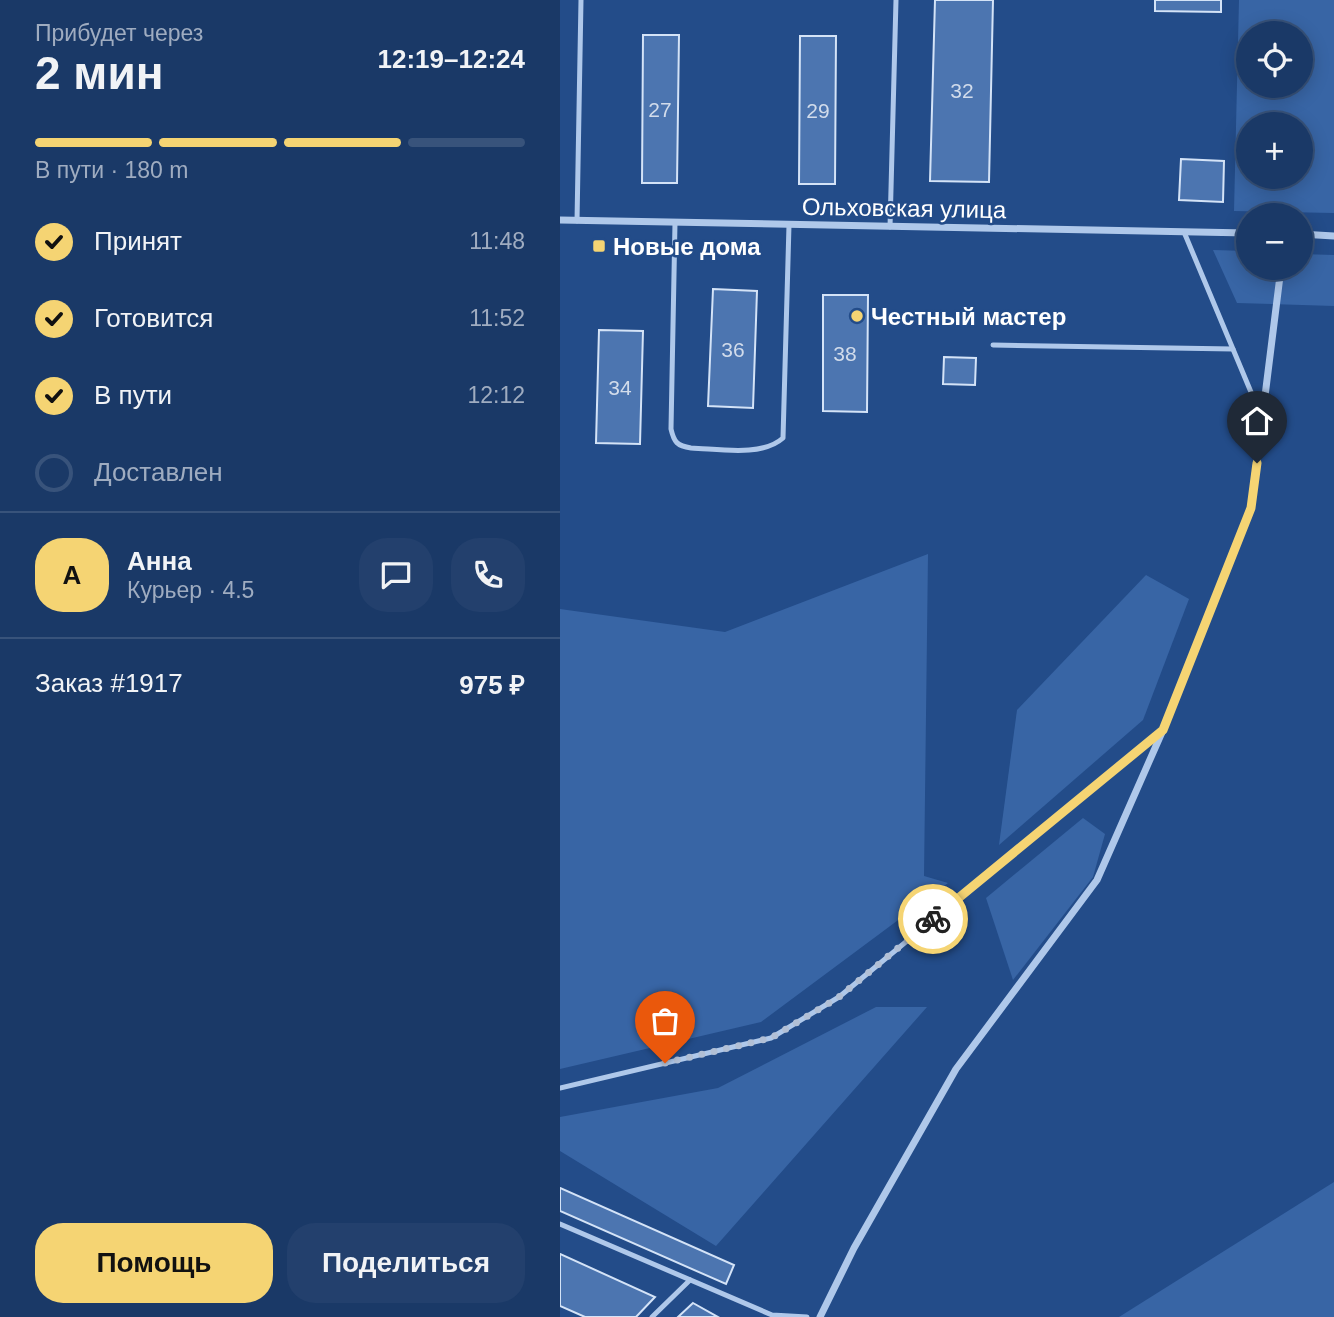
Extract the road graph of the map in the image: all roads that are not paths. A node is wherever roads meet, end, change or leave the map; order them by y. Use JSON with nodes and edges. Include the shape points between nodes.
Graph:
{"nodes":[{"id":1,"x":581,"y":0,"type":"edge"},
{"id":2,"x":897,"y":0,"type":"edge"},
{"id":3,"x":560,"y":220,"type":"edge"},
{"id":4,"x":577,"y":221,"type":"junction"},
{"id":5,"x":675,"y":223,"type":"junction"},
{"id":6,"x":789,"y":225,"type":"junction"},
{"id":7,"x":890,"y":227,"type":"junction"},
{"id":8,"x":1184,"y":232,"type":"junction"},
{"id":9,"x":1236,"y":233,"type":"edge"},
{"id":10,"x":1313,"y":235,"type":"edge"},
{"id":11,"x":1334,"y":236,"type":"edge"},
{"id":12,"x":1279,"y":280,"type":"edge"},
{"id":13,"x":993,"y":345,"type":"dead end"},
{"id":14,"x":1233,"y":349,"type":"junction"},
{"id":15,"x":1262,"y":419,"type":"junction"},
{"id":16,"x":1163,"y":730,"type":"junction"},
{"id":17,"x":560,"y":1088,"type":"edge"},
{"id":18,"x":560,"y":1224,"type":"edge"},
{"id":19,"x":691,"y":1280,"type":"junction"},
{"id":20,"x":759,"y":1310,"type":"junction"},
{"id":21,"x":652,"y":1317,"type":"edge"},
{"id":22,"x":752,"y":1317,"type":"edge"},
{"id":23,"x":807,"y":1317,"type":"edge"},
{"id":24,"x":820,"y":1317,"type":"edge"}],
"edges":[{"from":1,"to":4,"type":"lane"},
{"from":2,"to":7,"type":"lane"},
{"from":3,"to":4,"type":"street","name":"Ольховская улица"},
{"from":4,"to":5,"type":"street","name":"Ольховская улица"},
{"from":5,"to":6,"type":"street","name":"Ольховская улица"},
{"from":5,"to":6,"type":"lane","via":[[673,439],[680,447],[750,450],[774,446],[785,429]]},
{"from":6,"to":7,"type":"street","name":"Ольховская улица"},
{"from":7,"to":8,"type":"street","name":"Ольховская улица"},
{"from":8,"to":9,"type":"street","name":"Ольховская улица"},
{"from":8,"to":14,"type":"lane"},
{"from":10,"to":11,"type":"street"},
{"from":12,"to":15,"type":"street"},
{"from":13,"to":14,"type":"lane"},
{"from":14,"to":15,"type":"lane"},
{"from":15,"to":16,"type":"street","via":[[1251,508]]},
{"from":16,"to":17,"type":"lane","via":[[839,997],[771,1038]]},
{"from":16,"to":24,"type":"street","via":[[1097,880],[956,1069]]},
{"from":18,"to":19,"type":"lane"},
{"from":19,"to":20,"type":"lane"},
{"from":19,"to":21,"type":"lane"},
{"from":20,"to":22,"type":"lane"},
{"from":20,"to":23,"type":"lane"}]}
